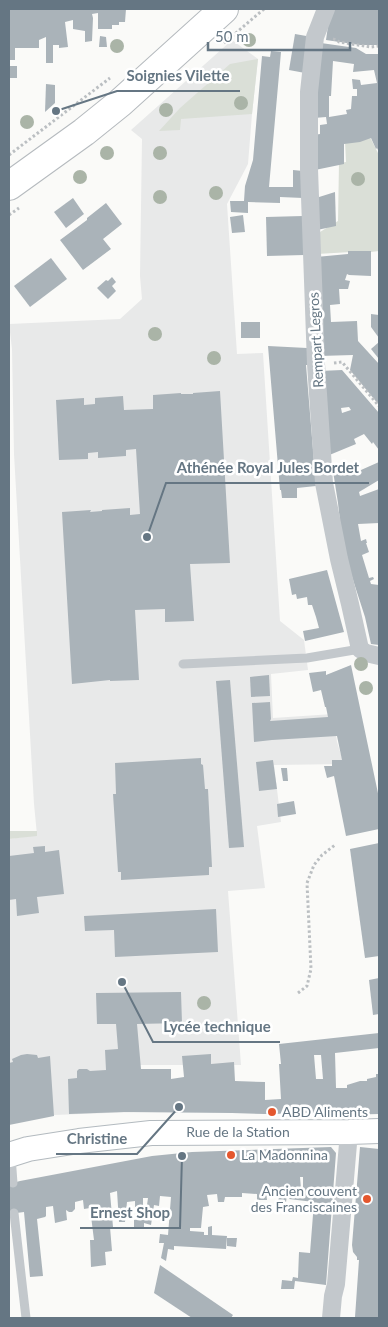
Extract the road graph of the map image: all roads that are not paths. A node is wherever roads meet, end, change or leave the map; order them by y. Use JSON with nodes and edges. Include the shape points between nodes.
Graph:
{"nodes":[{"id":1,"x":224,"y":9,"type":"edge"},
{"id":2,"x":326,"y":9,"type":"edge"},
{"id":3,"x":9,"y":186,"type":"edge"},
{"id":4,"x":360,"y":649,"type":"junction"},
{"id":5,"x":379,"y":656,"type":"edge"},
{"id":6,"x":183,"y":664,"type":"dead end"},
{"id":7,"x":379,"y":1131,"type":"edge"},
{"id":8,"x":349,"y":1132,"type":"junction"},
{"id":9,"x":10,"y":1154,"type":"edge"},
{"id":10,"x":13,"y":1183,"type":"dead end"},
{"id":11,"x":14,"y":1213,"type":"dead end"},
{"id":12,"x":333,"y":1296,"type":"junction"},
{"id":13,"x":26,"y":1318,"type":"edge"},
{"id":14,"x":317,"y":1318,"type":"edge"},
{"id":15,"x":331,"y":1318,"type":"edge"}],
"edges":[{"from":1,"to":3,"type":"main road","via":[[106,115]]},
{"from":2,"to":4,"type":"street","name":"Rempart Legros","via":[[316,37],[309,92],[316,364],[324,482]]},
{"from":4,"to":5,"type":"street"},
{"from":4,"to":6,"type":"lane","via":[[306,658]]},
{"from":7,"to":8,"type":"street","name":"Rue de la Station"},
{"from":8,"to":9,"type":"street","name":"Rue de la Station","via":[[151,1133],[79,1141]]},
{"from":8,"to":12,"type":"street"},
{"from":9,"to":10,"type":"lane"},
{"from":11,"to":13,"type":"lane"},
{"from":12,"to":14,"type":"street"},
{"from":12,"to":15,"type":"street"}]}
